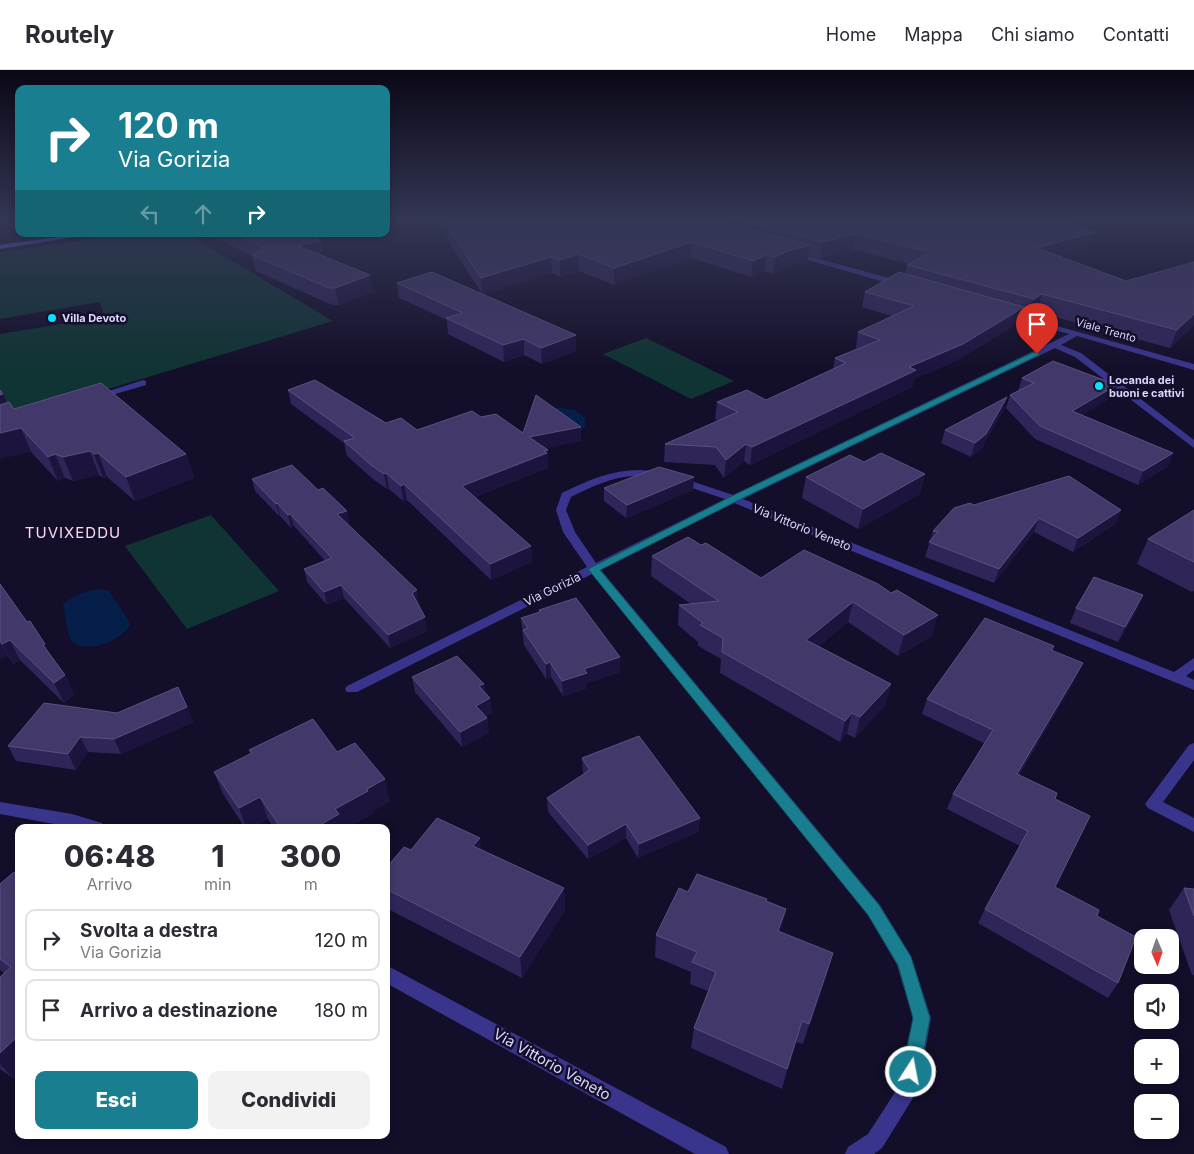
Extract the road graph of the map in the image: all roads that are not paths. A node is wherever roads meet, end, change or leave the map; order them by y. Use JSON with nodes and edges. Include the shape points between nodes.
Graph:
{"nodes":[{"id":1,"x":850,"y":270,"type":"edge"},
{"id":2,"x":905,"y":285,"type":"edge"},
{"id":3,"x":1000,"y":312,"type":"edge"},
{"id":4,"x":1076,"y":333,"type":"junction"},
{"id":5,"x":1055,"y":345,"type":"junction"},
{"id":6,"x":1194,"y":367,"type":"edge"},
{"id":7,"x":143,"y":383,"type":"dead end"},
{"id":8,"x":87,"y":400,"type":"edge"},
{"id":9,"x":1194,"y":445,"type":"edge"},
{"id":10,"x":734,"y":499,"type":"junction"},
{"id":11,"x":594,"y":569,"type":"junction"},
{"id":12,"x":1194,"y":662,"type":"edge"},
{"id":13,"x":1176,"y":677,"type":"junction"},
{"id":14,"x":1194,"y":685,"type":"edge"},
{"id":15,"x":352,"y":689,"type":"dead end"},
{"id":16,"x":1194,"y":749,"type":"edge"},
{"id":17,"x":0,"y":808,"type":"edge"},
{"id":18,"x":84,"y":824,"type":"edge"},
{"id":19,"x":1194,"y":826,"type":"edge"},
{"id":20,"x":390,"y":975,"type":"edge"},
{"id":21,"x":719,"y":1154,"type":"edge"},
{"id":22,"x":855,"y":1154,"type":"edge"}],
"edges":[{"from":1,"to":2,"type":"street"},
{"from":3,"to":4,"type":"street","name":"Viale Trento"},
{"from":4,"to":5,"type":"street","name":"Via Gorizia"},
{"from":4,"to":6,"type":"street","name":"Viale Trento"},
{"from":5,"to":9,"type":"street","via":[[1078,355]]},
{"from":5,"to":10,"type":"street","name":"Via Gorizia"},
{"from":7,"to":8,"type":"street"},
{"from":10,"to":11,"type":"street","name":"Via Gorizia"},
{"from":10,"to":11,"type":"street","name":"Via Vittorio Veneto","via":[[649,472],[619,474],[589,482],[566,495],[561,510],[569,532]]},
{"from":10,"to":13,"type":"street","name":"Via Vittorio Veneto"},
{"from":11,"to":15,"type":"street","name":"Via Gorizia"},
{"from":11,"to":22,"type":"street","name":"Via Vittorio Veneto","via":[[874,910],[905,962],[922,1018],[908,1090],[875,1141]]},
{"from":12,"to":13,"type":"street"},
{"from":13,"to":14,"type":"street","name":"Via Vittorio Veneto"},
{"from":16,"to":19,"type":"street","via":[[1153,804]]},
{"from":17,"to":18,"type":"street"},
{"from":20,"to":21,"type":"street","name":"Via Vittorio Veneto"}]}
